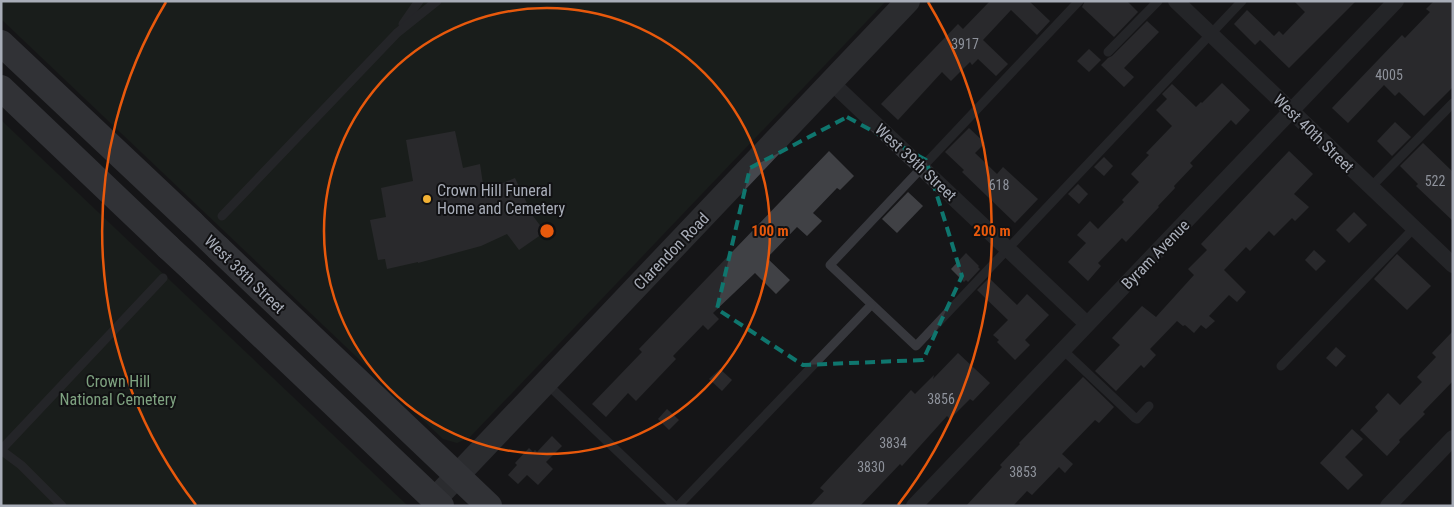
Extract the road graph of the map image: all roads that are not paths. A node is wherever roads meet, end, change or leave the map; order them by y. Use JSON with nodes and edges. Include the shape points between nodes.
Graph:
{"nodes":[{"id":1,"x":419,"y":1,"type":"edge"},
{"id":2,"x":437,"y":1,"type":"edge"},
{"id":3,"x":908,"y":1,"type":"edge"},
{"id":4,"x":1079,"y":1,"type":"edge"},
{"id":5,"x":1158,"y":1,"type":"edge"},
{"id":6,"x":1176,"y":1,"type":"edge"},
{"id":7,"x":1242,"y":1,"type":"edge"},
{"id":8,"x":1396,"y":1,"type":"edge"},
{"id":9,"x":397,"y":33,"type":"junction"},
{"id":10,"x":1210,"y":34,"type":"junction"},
{"id":11,"x":1,"y":43,"type":"edge"},
{"id":12,"x":1108,"y":52,"type":"dead end"},
{"id":13,"x":831,"y":82,"type":"junction"},
{"id":14,"x":1,"y":88,"type":"edge"},
{"id":15,"x":1453,"y":103,"type":"edge"},
{"id":16,"x":1291,"y":111,"type":"junction"},
{"id":17,"x":922,"y":167,"type":"junction"},
{"id":18,"x":1371,"y":188,"type":"junction"},
{"id":19,"x":222,"y":216,"type":"dead end"},
{"id":20,"x":1414,"y":228,"type":"junction"},
{"id":21,"x":1007,"y":248,"type":"junction"},
{"id":22,"x":1453,"y":265,"type":"edge"},
{"id":23,"x":163,"y":278,"type":"dead end"},
{"id":24,"x":871,"y":305,"type":"junction"},
{"id":25,"x":1087,"y":324,"type":"junction"},
{"id":26,"x":1063,"y":350,"type":"junction"},
{"id":27,"x":1281,"y":366,"type":"dead end"},
{"id":28,"x":546,"y":382,"type":"junction"},
{"id":29,"x":1150,"y":406,"type":"dead end"},
{"id":30,"x":1453,"y":438,"type":"edge"},
{"id":31,"x":1,"y":450,"type":"edge"},
{"id":32,"x":457,"y":476,"type":"junction"},
{"id":33,"x":437,"y":503,"type":"edge"},
{"id":34,"x":62,"y":506,"type":"edge"},
{"id":35,"x":489,"y":506,"type":"edge"},
{"id":36,"x":676,"y":506,"type":"edge"},
{"id":37,"x":914,"y":506,"type":"edge"},
{"id":38,"x":1388,"y":506,"type":"edge"}],
"edges":[{"from":1,"to":9,"type":"lane"},
{"from":2,"to":9,"type":"lane"},
{"from":3,"to":13,"type":"street","name":"Clarendon Road"},
{"from":4,"to":17,"type":"lane"},
{"from":5,"to":12,"type":"lane"},
{"from":6,"to":10,"type":"street","name":"West 40th Street"},
{"from":7,"to":10,"type":"lane"},
{"from":8,"to":16,"type":"street","name":"Byram Avenue"},
{"from":9,"to":19,"type":"lane"},
{"from":10,"to":16,"type":"street","name":"West 40th Street"},
{"from":10,"to":21,"type":"lane"},
{"from":11,"to":32,"type":"main road","name":"West 38th Street","bridge":true},
{"from":13,"to":17,"type":"street","name":"West 39th Street"},
{"from":13,"to":28,"type":"street","name":"Clarendon Road"},
{"from":14,"to":33,"type":"main road","name":"West 38th Street","bridge":true},
{"from":15,"to":18,"type":"lane"},
{"from":16,"to":18,"type":"street","name":"West 40th Street"},
{"from":16,"to":25,"type":"street","name":"Byram Avenue"},
{"from":17,"to":21,"type":"street","name":"West 39th Street"},
{"from":17,"to":24,"type":"lane","via":[[830,265]]},
{"from":18,"to":20,"type":"street","name":"West 40th Street"},
{"from":20,"to":22,"type":"street","name":"West 40th Street"},
{"from":20,"to":27,"type":"lane"},
{"from":21,"to":24,"type":"lane","via":[[916,346]]},
{"from":21,"to":25,"type":"street","name":"West 39th Street"},
{"from":23,"to":31,"type":"lane"},
{"from":24,"to":36,"type":"lane"},
{"from":25,"to":26,"type":"street","name":"Byram Avenue"},
{"from":26,"to":29,"type":"lane","via":[[1135,418]]},
{"from":26,"to":37,"type":"street","name":"Byram Avenue"},
{"from":28,"to":32,"type":"street","name":"Clarendon Road"},
{"from":28,"to":36,"type":"lane"},
{"from":30,"to":38,"type":"street"},
{"from":31,"to":34,"type":"lane"},
{"from":32,"to":33,"type":"street","name":"Clarendon Road"},
{"from":32,"to":35,"type":"main road","name":"West 38th Street"}]}
